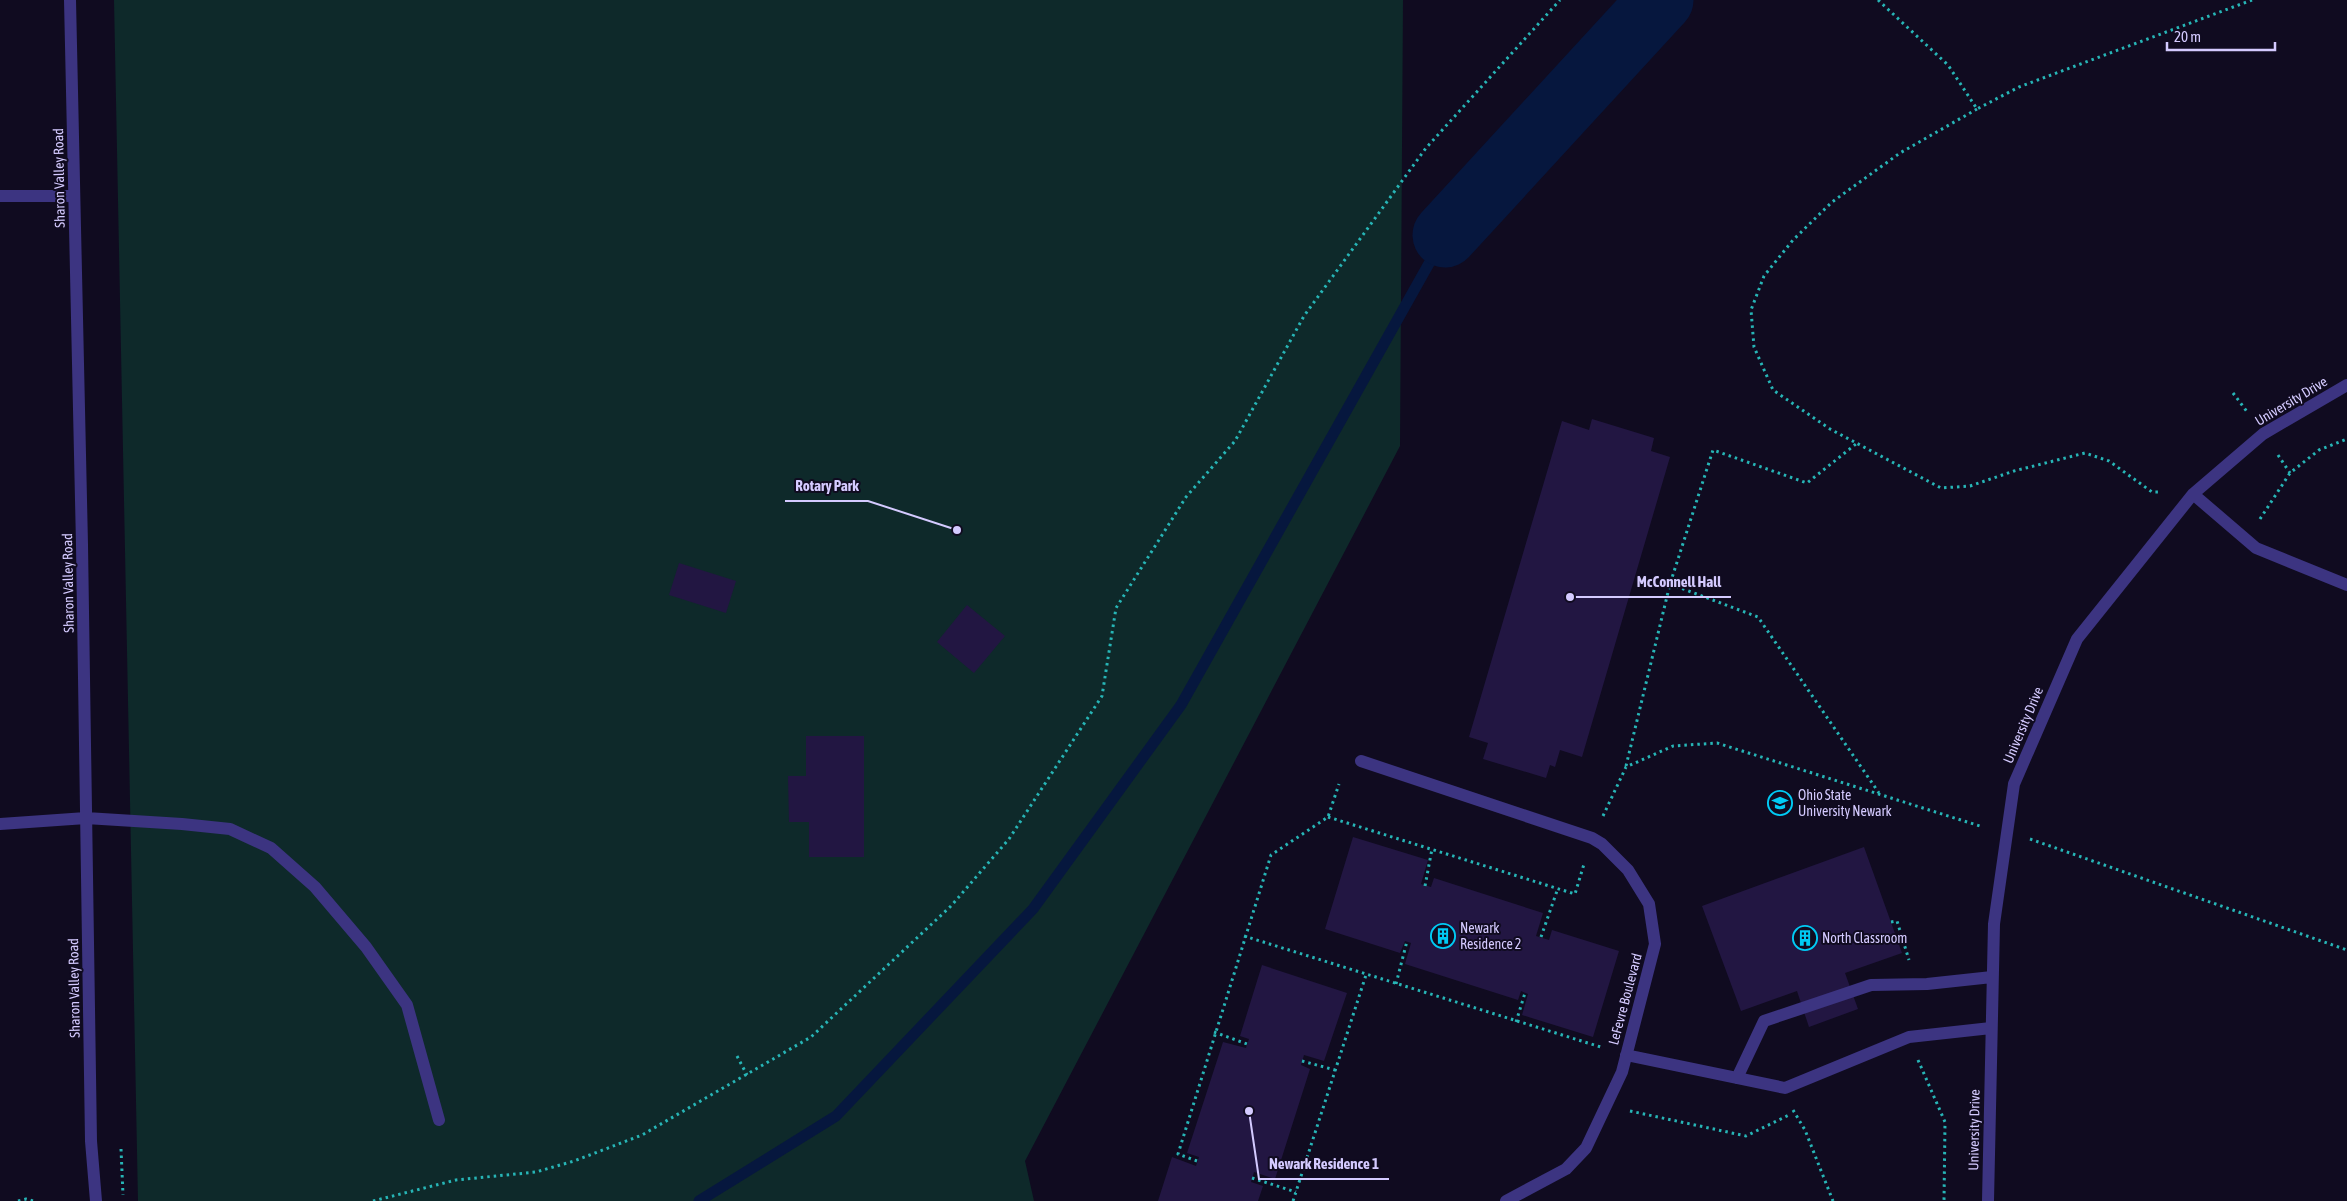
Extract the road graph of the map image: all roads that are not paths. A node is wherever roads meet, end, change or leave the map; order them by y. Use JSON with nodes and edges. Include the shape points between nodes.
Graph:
{"nodes":[{"id":1,"x":70,"y":0,"type":"edge"},
{"id":2,"x":0,"y":196,"type":"edge"},
{"id":3,"x":74,"y":196,"type":"junction"},
{"id":4,"x":2347,"y":385,"type":"edge"},
{"id":5,"x":2193,"y":494,"type":"junction"},
{"id":6,"x":2347,"y":585,"type":"edge"},
{"id":7,"x":1361,"y":761,"type":"dead end"},
{"id":8,"x":86,"y":818,"type":"junction"},
{"id":9,"x":0,"y":824,"type":"edge"},
{"id":10,"x":1992,"y":977,"type":"junction"},
{"id":11,"x":1991,"y":1028,"type":"junction"},
{"id":12,"x":1626,"y":1055,"type":"junction"},
{"id":13,"x":1736,"y":1078,"type":"junction"},
{"id":14,"x":438,"y":1120,"type":"dead end"},
{"id":15,"x":93,"y":1165,"type":"junction"},
{"id":16,"x":88,"y":1201,"type":"edge"},
{"id":17,"x":96,"y":1201,"type":"edge"},
{"id":18,"x":1506,"y":1201,"type":"edge"},
{"id":19,"x":1988,"y":1201,"type":"edge"}],
"edges":[{"from":1,"to":3,"type":"street","name":"Sharon Valley Road"},
{"from":2,"to":3,"type":"street"},
{"from":3,"to":8,"type":"street","name":"Sharon Valley Road"},
{"from":4,"to":5,"type":"street","name":"University Drive","via":[[2263,434]]},
{"from":5,"to":6,"type":"street","via":[[2256,548]]},
{"from":5,"to":10,"type":"street","name":"University Drive","via":[[2077,639],[2014,784],[1994,924]]},
{"from":7,"to":12,"type":"street","name":"LeFevre Boulevard","via":[[1592,838],[1628,870],[1649,904],[1655,944]]},
{"from":8,"to":9,"type":"street"},
{"from":8,"to":14,"type":"street","via":[[230,829],[271,848],[315,887],[366,947],[407,1005]]},
{"from":8,"to":15,"type":"street","name":"Sharon Valley Road","via":[[90,1141]]},
{"from":10,"to":11,"type":"street","name":"University Drive"},
{"from":10,"to":13,"type":"street","via":[[1928,984],[1870,985],[1764,1021]]},
{"from":11,"to":13,"type":"street","via":[[1909,1038],[1785,1088]]},
{"from":11,"to":19,"type":"street","name":"University Drive"},
{"from":12,"to":13,"type":"street"},
{"from":12,"to":18,"type":"street","name":"LeFevre Boulevard","via":[[1622,1072],[1586,1148],[1566,1169]]},
{"from":15,"to":16,"type":"street","name":"Sharon Valley Road"},
{"from":15,"to":17,"type":"street","name":"Sharon Valley Road"}]}
